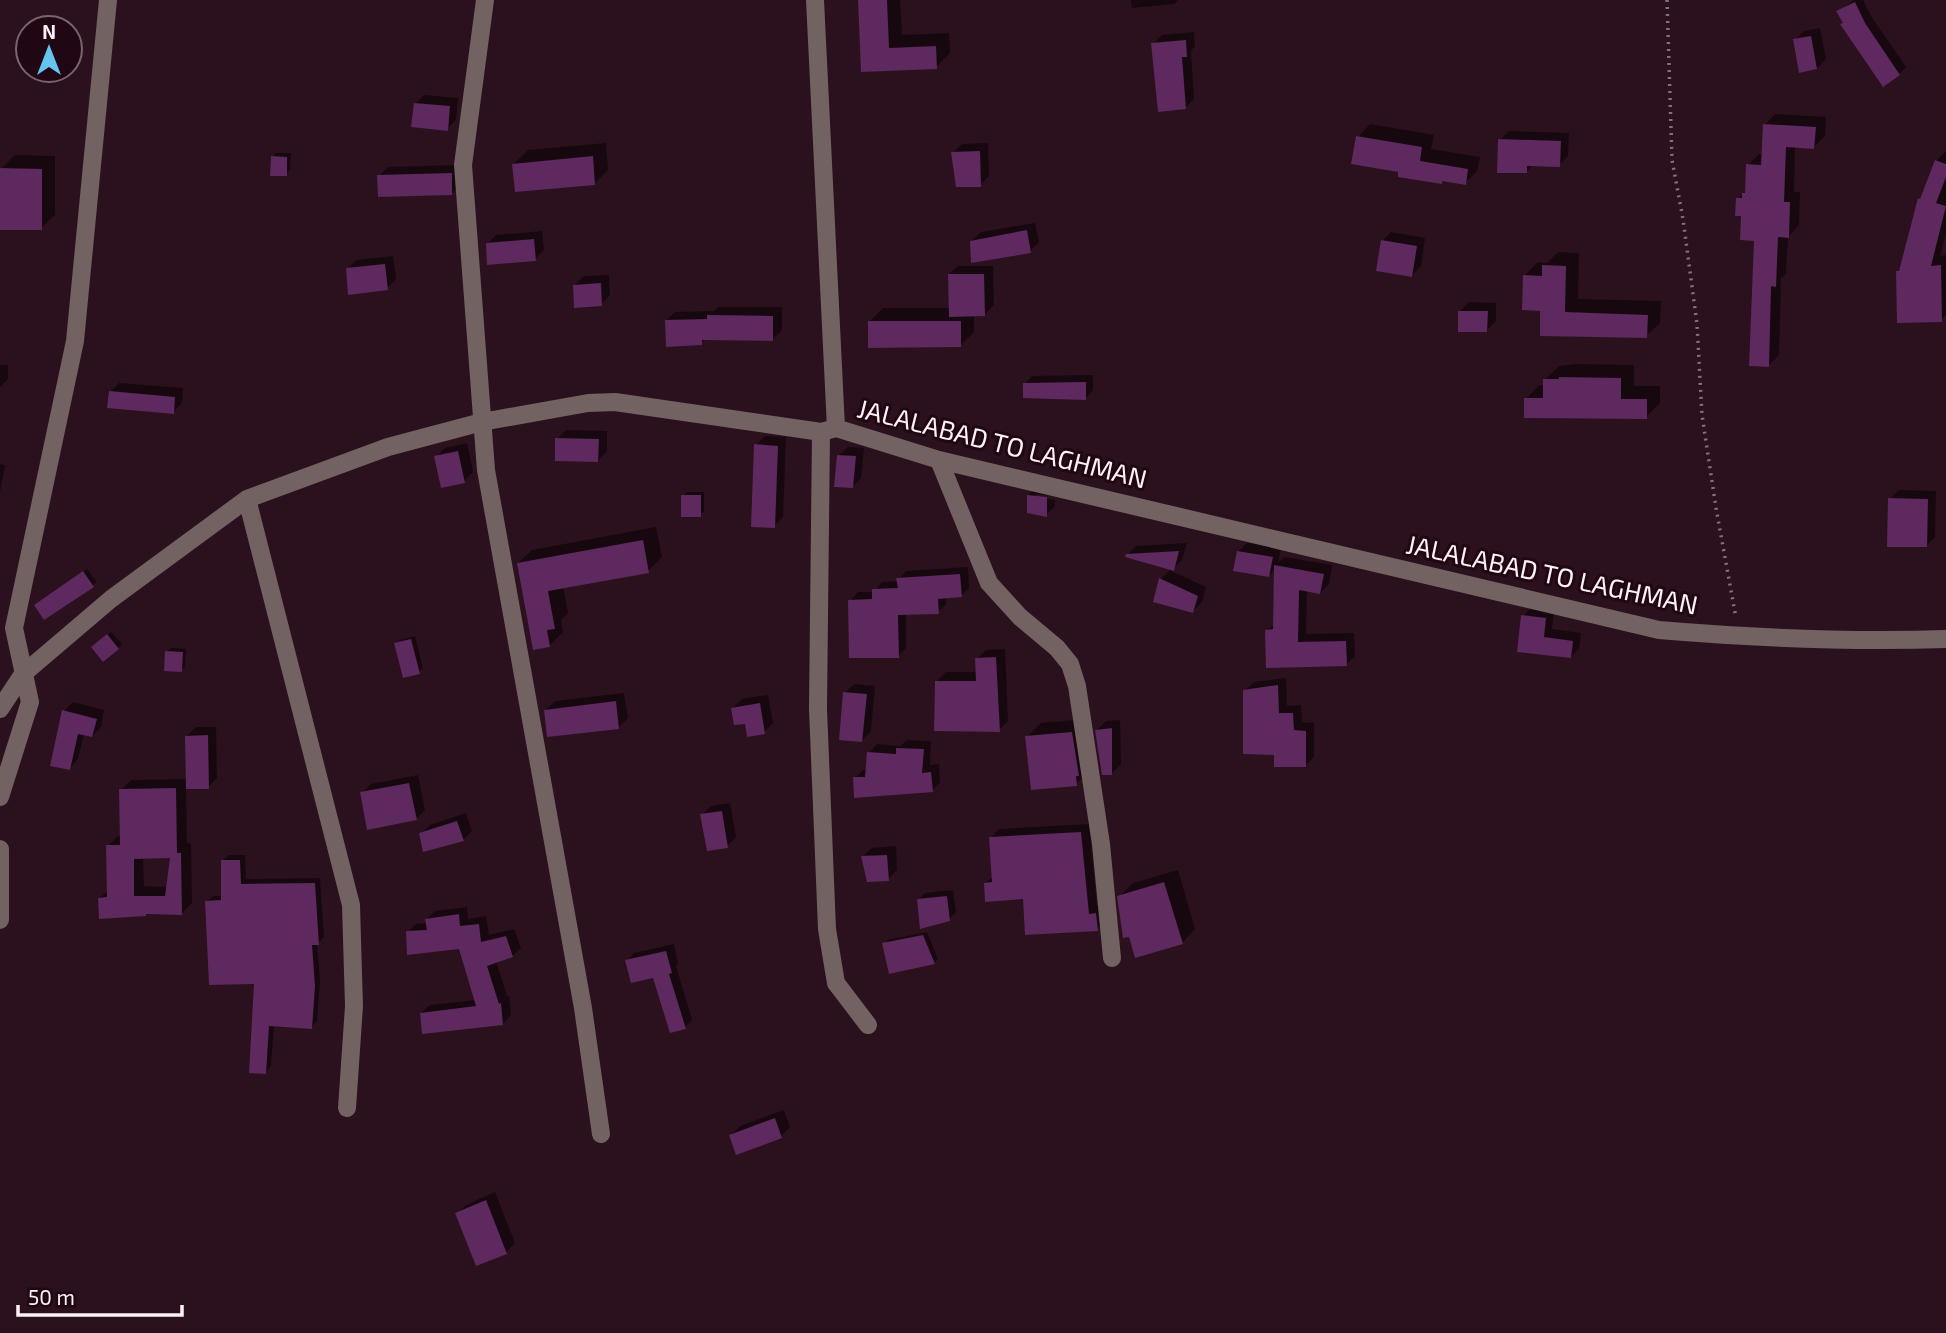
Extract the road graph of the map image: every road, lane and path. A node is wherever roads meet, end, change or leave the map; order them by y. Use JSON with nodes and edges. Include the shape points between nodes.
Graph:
{"nodes":[{"id":1,"x":108,"y":0,"type":"edge"},
{"id":2,"x":485,"y":0,"type":"edge"},
{"id":3,"x":814,"y":0,"type":"edge"},
{"id":4,"x":1667,"y":0,"type":"edge"},
{"id":5,"x":482,"y":422,"type":"junction"},
{"id":6,"x":828,"y":430,"type":"junction"},
{"id":7,"x":939,"y":460,"type":"junction"},
{"id":8,"x":247,"y":499,"type":"junction"},
{"id":9,"x":1740,"y":637,"type":"junction"},
{"id":10,"x":1946,"y":639,"type":"edge"},
{"id":11,"x":23,"y":674,"type":"junction"},
{"id":12,"x":0,"y":709,"type":"edge"},
{"id":13,"x":0,"y":797,"type":"edge"},
{"id":14,"x":0,"y":849,"type":"edge"},
{"id":15,"x":0,"y":920,"type":"edge"},
{"id":16,"x":1112,"y":958,"type":"dead end"},
{"id":17,"x":867,"y":1025,"type":"dead end"},
{"id":18,"x":348,"y":1108,"type":"dead end"},
{"id":19,"x":601,"y":1134,"type":"dead end"}],
"edges":[{"from":1,"to":11,"type":"street","via":[[75,341],[14,628]]},
{"from":2,"to":5,"type":"street","via":[[463,165]]},
{"from":3,"to":6,"type":"street"},
{"from":4,"to":9,"type":"path","via":[[1672,160],[1697,324],[1702,415]]},
{"from":5,"to":6,"type":"street","name":"JALALABAD TO LAGHMAN","via":[[615,401]]},
{"from":5,"to":8,"type":"street","name":"JALALABAD TO LAGHMAN","via":[[388,447]]},
{"from":5,"to":19,"type":"street","via":[[486,470],[583,1008]]},
{"from":6,"to":7,"type":"street","name":"JALALABAD TO LAGHMAN"},
{"from":6,"to":17,"type":"street","via":[[818,709],[827,929],[836,983]]},
{"from":7,"to":9,"type":"street","name":"JALALABAD TO LAGHMAN","via":[[1645,627]]},
{"from":7,"to":16,"type":"street","via":[[989,583],[1057,648],[1073,675],[1101,844]]},
{"from":8,"to":11,"type":"street","name":"JALALABAD TO LAGHMAN","via":[[111,599]]},
{"from":8,"to":18,"type":"street","via":[[351,905],[354,1006]]},
{"from":9,"to":10,"type":"street","name":"JALALABAD TO LAGHMAN"},
{"from":11,"to":12,"type":"street","name":"JALALABAD TO LAGHMAN"},
{"from":11,"to":13,"type":"street","via":[[30,702]]},
{"from":14,"to":15,"type":"street"}]}
